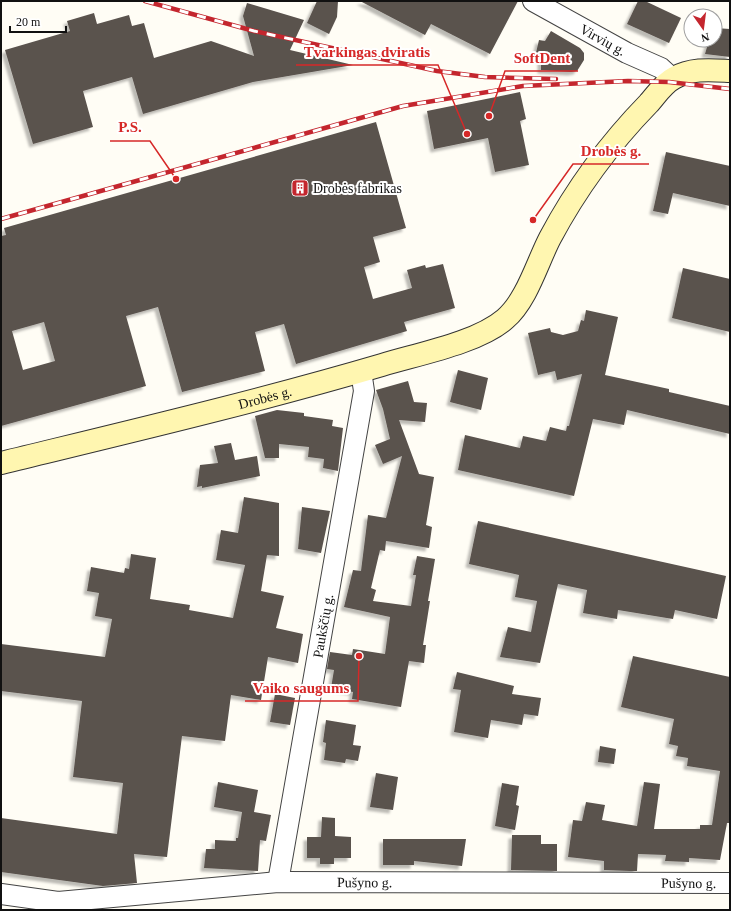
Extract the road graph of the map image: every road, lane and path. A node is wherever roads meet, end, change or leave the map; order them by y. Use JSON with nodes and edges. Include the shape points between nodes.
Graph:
{"nodes":[{"id":1,"x":533,"y":1,"type":"edge"},
{"id":2,"x":730,"y":72,"type":"edge"},
{"id":3,"x":673,"y":79,"type":"junction"},
{"id":4,"x":362,"y":371,"type":"junction"},
{"id":5,"x":1,"y":463,"type":"edge"},
{"id":6,"x":278,"y":882,"type":"junction"},
{"id":7,"x":730,"y":883,"type":"edge"},
{"id":8,"x":1,"y":894,"type":"edge"},
{"id":9,"x":57,"y":906,"type":"edge"}],
"edges":[{"from":1,"to":3,"type":"street","name":"Virvių g.","via":[[627,53],[660,68]]},
{"from":2,"to":3,"type":"street","name":"Drobės g.","via":[[690,71]]},
{"from":3,"to":4,"type":"street","name":"Drobės g.","via":[[629,124],[574,198],[550,238],[518,304],[506,318],[490,329],[466,339]]},
{"from":4,"to":5,"type":"street","name":"Drobės g.","via":[[194,416]]},
{"from":4,"to":6,"type":"street","name":"Paukščių g.","via":[[364,391]]},
{"from":6,"to":7,"type":"street","name":"Pušyno g."},
{"from":6,"to":9,"type":"street","name":"Pušyno g."},
{"from":8,"to":9,"type":"street","name":"Pušyno g."}]}
